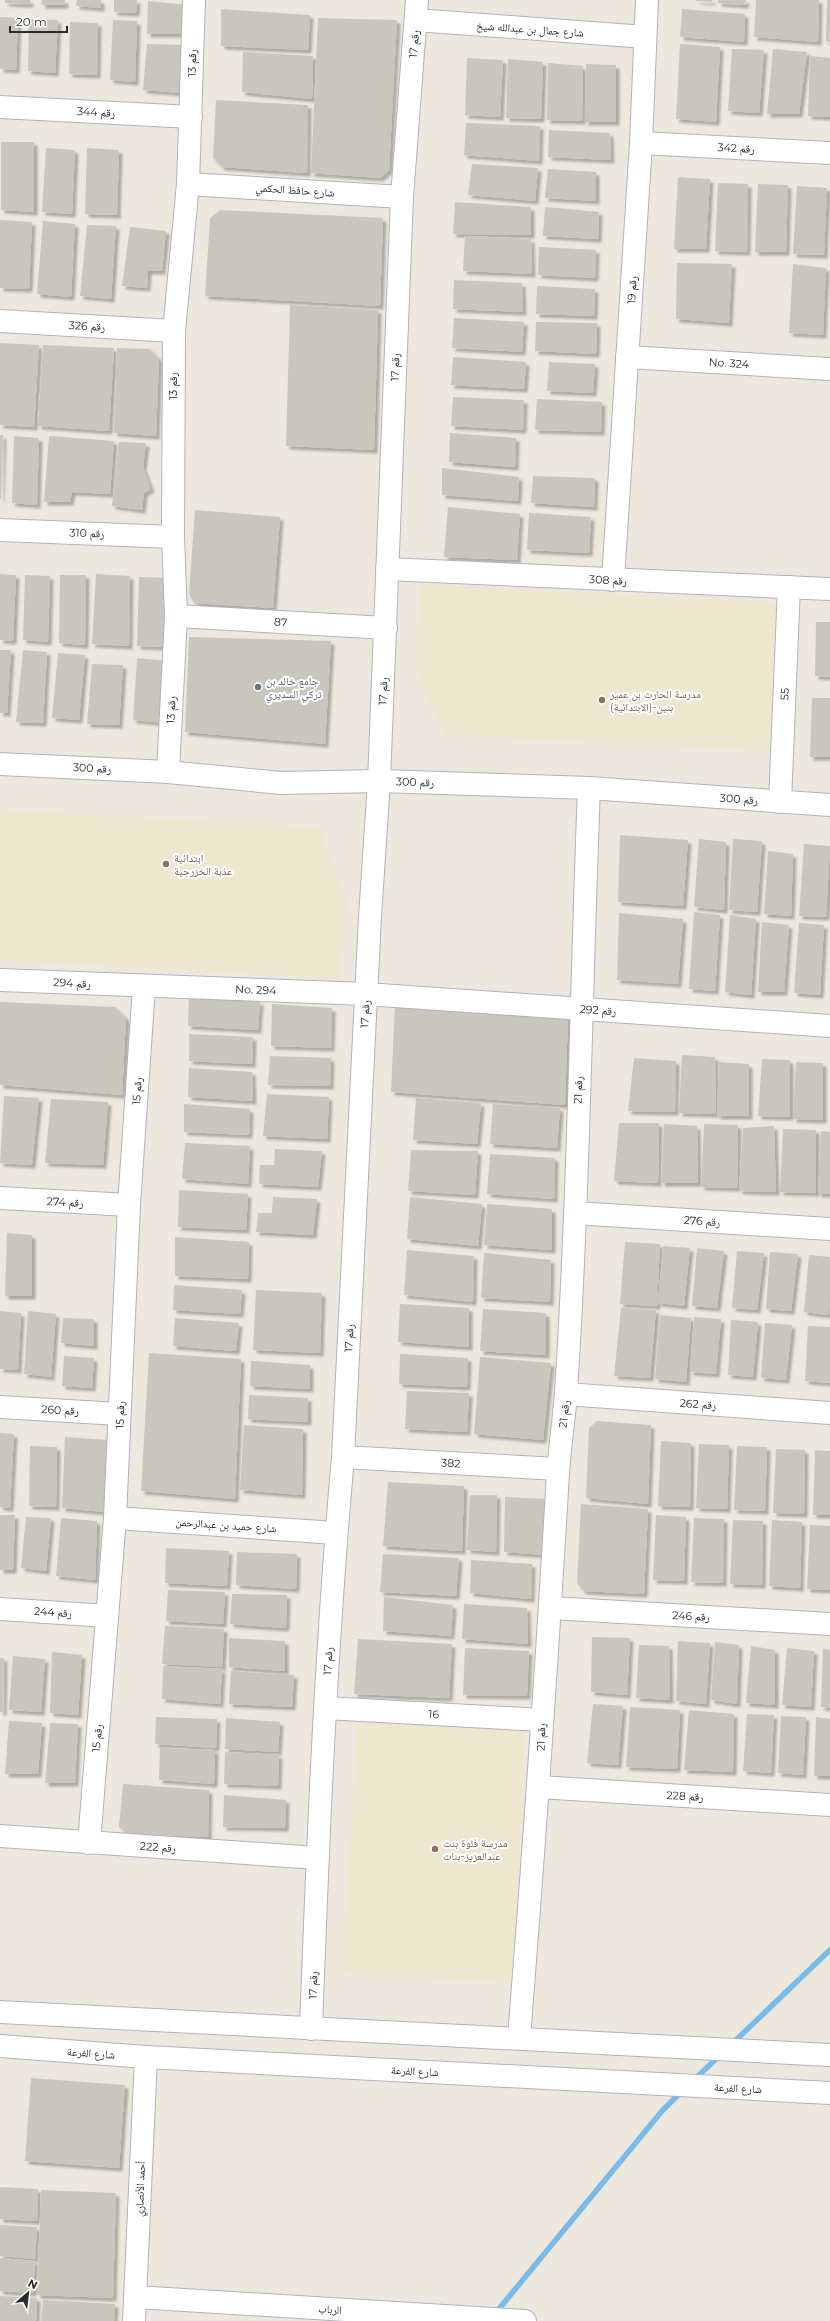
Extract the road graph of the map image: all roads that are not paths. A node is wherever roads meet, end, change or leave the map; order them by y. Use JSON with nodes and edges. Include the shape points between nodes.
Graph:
{"nodes":[{"id":1,"x":194,"y":0,"type":"edge"},
{"id":2,"x":647,"y":0,"type":"edge"},
{"id":3,"x":416,"y":10,"type":"edge"},
{"id":4,"x":645,"y":37,"type":"junction"},
{"id":5,"x":0,"y":107,"type":"edge"},
{"id":6,"x":191,"y":117,"type":"junction"},
{"id":7,"x":641,"y":143,"type":"junction"},
{"id":8,"x":830,"y":153,"type":"edge"},
{"id":9,"x":188,"y":184,"type":"junction"},
{"id":10,"x":402,"y":197,"type":"junction"},
{"id":11,"x":0,"y":321,"type":"edge"},
{"id":12,"x":174,"y":331,"type":"junction"},
{"id":13,"x":627,"y":357,"type":"junction"},
{"id":14,"x":830,"y":368,"type":"edge"},
{"id":15,"x":0,"y":530,"type":"edge"},
{"id":16,"x":173,"y":537,"type":"junction"},
{"id":17,"x":387,"y":569,"type":"junction"},
{"id":18,"x":613,"y":580,"type":"junction"},
{"id":19,"x":789,"y":587,"type":"junction"},
{"id":20,"x":830,"y":589,"type":"edge"},
{"id":21,"x":176,"y":616,"type":"junction"},
{"id":22,"x":386,"y":628,"type":"junction"},
{"id":23,"x":0,"y":764,"type":"edge"},
{"id":24,"x":168,"y":772,"type":"junction"},
{"id":25,"x":379,"y":781,"type":"junction"},
{"id":26,"x":589,"y":788,"type":"junction"},
{"id":27,"x":780,"y":802,"type":"junction"},
{"id":28,"x":830,"y":805,"type":"edge"},
{"id":29,"x":0,"y":980,"type":"edge"},
{"id":30,"x":144,"y":987,"type":"junction"},
{"id":31,"x":366,"y":994,"type":"junction"},
{"id":32,"x":581,"y":1008,"type":"junction"},
{"id":33,"x":830,"y":1026,"type":"edge"},
{"id":34,"x":0,"y":1198,"type":"edge"},
{"id":35,"x":129,"y":1206,"type":"junction"},
{"id":36,"x":575,"y":1213,"type":"junction"},
{"id":37,"x":830,"y":1229,"type":"edge"},
{"id":38,"x":566,"y":1394,"type":"junction"},
{"id":39,"x":0,"y":1407,"type":"edge"},
{"id":40,"x":830,"y":1413,"type":"edge"},
{"id":41,"x":120,"y":1414,"type":"junction"},
{"id":42,"x":343,"y":1457,"type":"junction"},
{"id":43,"x":558,"y":1469,"type":"junction"},
{"id":44,"x":115,"y":1518,"type":"junction"},
{"id":45,"x":336,"y":1533,"type":"junction"},
{"id":46,"x":551,"y":1608,"type":"junction"},
{"id":47,"x":0,"y":1609,"type":"edge"},
{"id":48,"x":107,"y":1616,"type":"junction"},
{"id":49,"x":830,"y":1624,"type":"edge"},
{"id":50,"x":326,"y":1708,"type":"junction"},
{"id":51,"x":542,"y":1720,"type":"junction"},
{"id":52,"x":539,"y":1787,"type":"junction"},
{"id":53,"x":830,"y":1805,"type":"edge"},
{"id":54,"x":0,"y":1836,"type":"edge"},
{"id":55,"x":89,"y":1843,"type":"junction"},
{"id":56,"x":317,"y":1858,"type":"junction"},
{"id":57,"x":0,"y":2012,"type":"edge"},
{"id":58,"x":311,"y":2029,"type":"junction"},
{"id":59,"x":519,"y":2038,"type":"junction"},
{"id":60,"x":0,"y":2046,"type":"edge"},
{"id":61,"x":830,"y":2056,"type":"edge"},
{"id":62,"x":146,"y":2057,"type":"junction"},
{"id":63,"x":830,"y":2093,"type":"edge"},
{"id":64,"x":136,"y":2297,"type":"junction"},
{"id":65,"x":134,"y":2321,"type":"edge"},
{"id":66,"x":517,"y":2321,"type":"edge"},
{"id":67,"x":525,"y":2321,"type":"edge"}],
"edges":[{"from":1,"to":6,"type":"street","name":"رقم 13"},
{"from":2,"to":4,"type":"street","name":"رقم 19"},
{"from":3,"to":4,"type":"street","name":"شارع جمال بن عبدالله شيخ"},
{"from":3,"to":10,"type":"street","name":"رقم 17"},
{"from":4,"to":7,"type":"street","name":"رقم 19"},
{"from":5,"to":6,"type":"street","name":"رقم 344"},
{"from":6,"to":9,"type":"street","name":"رقم 13"},
{"from":7,"to":8,"type":"street","name":"رقم 342"},
{"from":7,"to":13,"type":"street","name":"رقم 19"},
{"from":9,"to":10,"type":"street","name":"شارع حافظ الحكمي"},
{"from":9,"to":12,"type":"street","name":"رقم 13"},
{"from":10,"to":17,"type":"street","name":"رقم 17"},
{"from":11,"to":12,"type":"street","name":"رقم 326"},
{"from":12,"to":16,"type":"street","name":"رقم 13"},
{"from":13,"to":14,"type":"street","name":"No. 324"},
{"from":13,"to":18,"type":"street","name":"رقم 19"},
{"from":15,"to":16,"type":"street","name":"رقم 310"},
{"from":16,"to":21,"type":"street","name":"رقم 13"},
{"from":17,"to":18,"type":"street","name":"رقم 308"},
{"from":17,"to":22,"type":"street","name":"رقم 17"},
{"from":18,"to":19,"type":"street","name":"رقم 308"},
{"from":19,"to":20,"type":"street","name":"رقم 308"},
{"from":19,"to":27,"type":"street","name":"55"},
{"from":21,"to":22,"type":"street","name":"87"},
{"from":21,"to":24,"type":"street","name":"رقم 13"},
{"from":22,"to":25,"type":"street","name":"رقم 17"},
{"from":23,"to":24,"type":"street","name":"رقم 300"},
{"from":24,"to":25,"type":"street","name":"رقم 300","via":[[281,783]]},
{"from":25,"to":26,"type":"street","name":"رقم 300"},
{"from":25,"to":31,"type":"street","name":"رقم 17"},
{"from":26,"to":27,"type":"street","name":"رقم 300"},
{"from":26,"to":32,"type":"street","name":"رقم 21"},
{"from":27,"to":28,"type":"street","name":"رقم 300"},
{"from":29,"to":30,"type":"street","name":"رقم 294"},
{"from":30,"to":31,"type":"street","name":"No. 294"},
{"from":30,"to":35,"type":"street","name":"رقم 15"},
{"from":31,"to":32,"type":"street","name":"رقم 292"},
{"from":31,"to":42,"type":"street","name":"رقم 17"},
{"from":32,"to":33,"type":"street","name":"رقم 292"},
{"from":32,"to":36,"type":"street","name":"رقم 21"},
{"from":34,"to":35,"type":"street","name":"رقم 274"},
{"from":35,"to":41,"type":"street","name":"رقم 15"},
{"from":36,"to":37,"type":"street","name":"رقم 276"},
{"from":36,"to":38,"type":"street","name":"رقم 21"},
{"from":38,"to":40,"type":"street","name":"رقم 262"},
{"from":38,"to":43,"type":"street","name":"رقم 21"},
{"from":39,"to":41,"type":"street","name":"رقم 260"},
{"from":41,"to":44,"type":"street","name":"رقم 15"},
{"from":42,"to":43,"type":"street","name":"382"},
{"from":42,"to":45,"type":"street","name":"رقم 17"},
{"from":43,"to":46,"type":"street","name":"رقم 21"},
{"from":44,"to":45,"type":"street","name":"شارع حميد بن عبدالرحمن"},
{"from":44,"to":48,"type":"street","name":"رقم 15"},
{"from":45,"to":50,"type":"street","name":"رقم 17"},
{"from":46,"to":49,"type":"street","name":"رقم 246"},
{"from":46,"to":51,"type":"street","name":"رقم 21"},
{"from":47,"to":48,"type":"street","name":"رقم 244"},
{"from":48,"to":55,"type":"street","name":"رقم 15"},
{"from":50,"to":51,"type":"street","name":"16"},
{"from":50,"to":56,"type":"street","name":"رقم 17"},
{"from":51,"to":52,"type":"street","name":"رقم 21"},
{"from":52,"to":53,"type":"street","name":"رقم 228"},
{"from":52,"to":59,"type":"street","name":"رقم 21"},
{"from":54,"to":55,"type":"street","name":"رقم 222"},
{"from":55,"to":56,"type":"street","name":"رقم 222"},
{"from":56,"to":58,"type":"street","name":"رقم 17"},
{"from":57,"to":58,"type":"street"},
{"from":58,"to":59,"type":"street"},
{"from":59,"to":61,"type":"street"},
{"from":60,"to":62,"type":"street","name":"شارع الفرعة"},
{"from":62,"to":63,"type":"street","name":"شارع الفرعة"},
{"from":62,"to":64,"type":"street","name":"أحمد الأنصاري"},
{"from":64,"to":65,"type":"street","name":"أحمد الأنصاري"},
{"from":64,"to":66,"type":"street","name":"الرباب"},
{"from":66,"to":67,"type":"street","name":"الرباب"}]}
